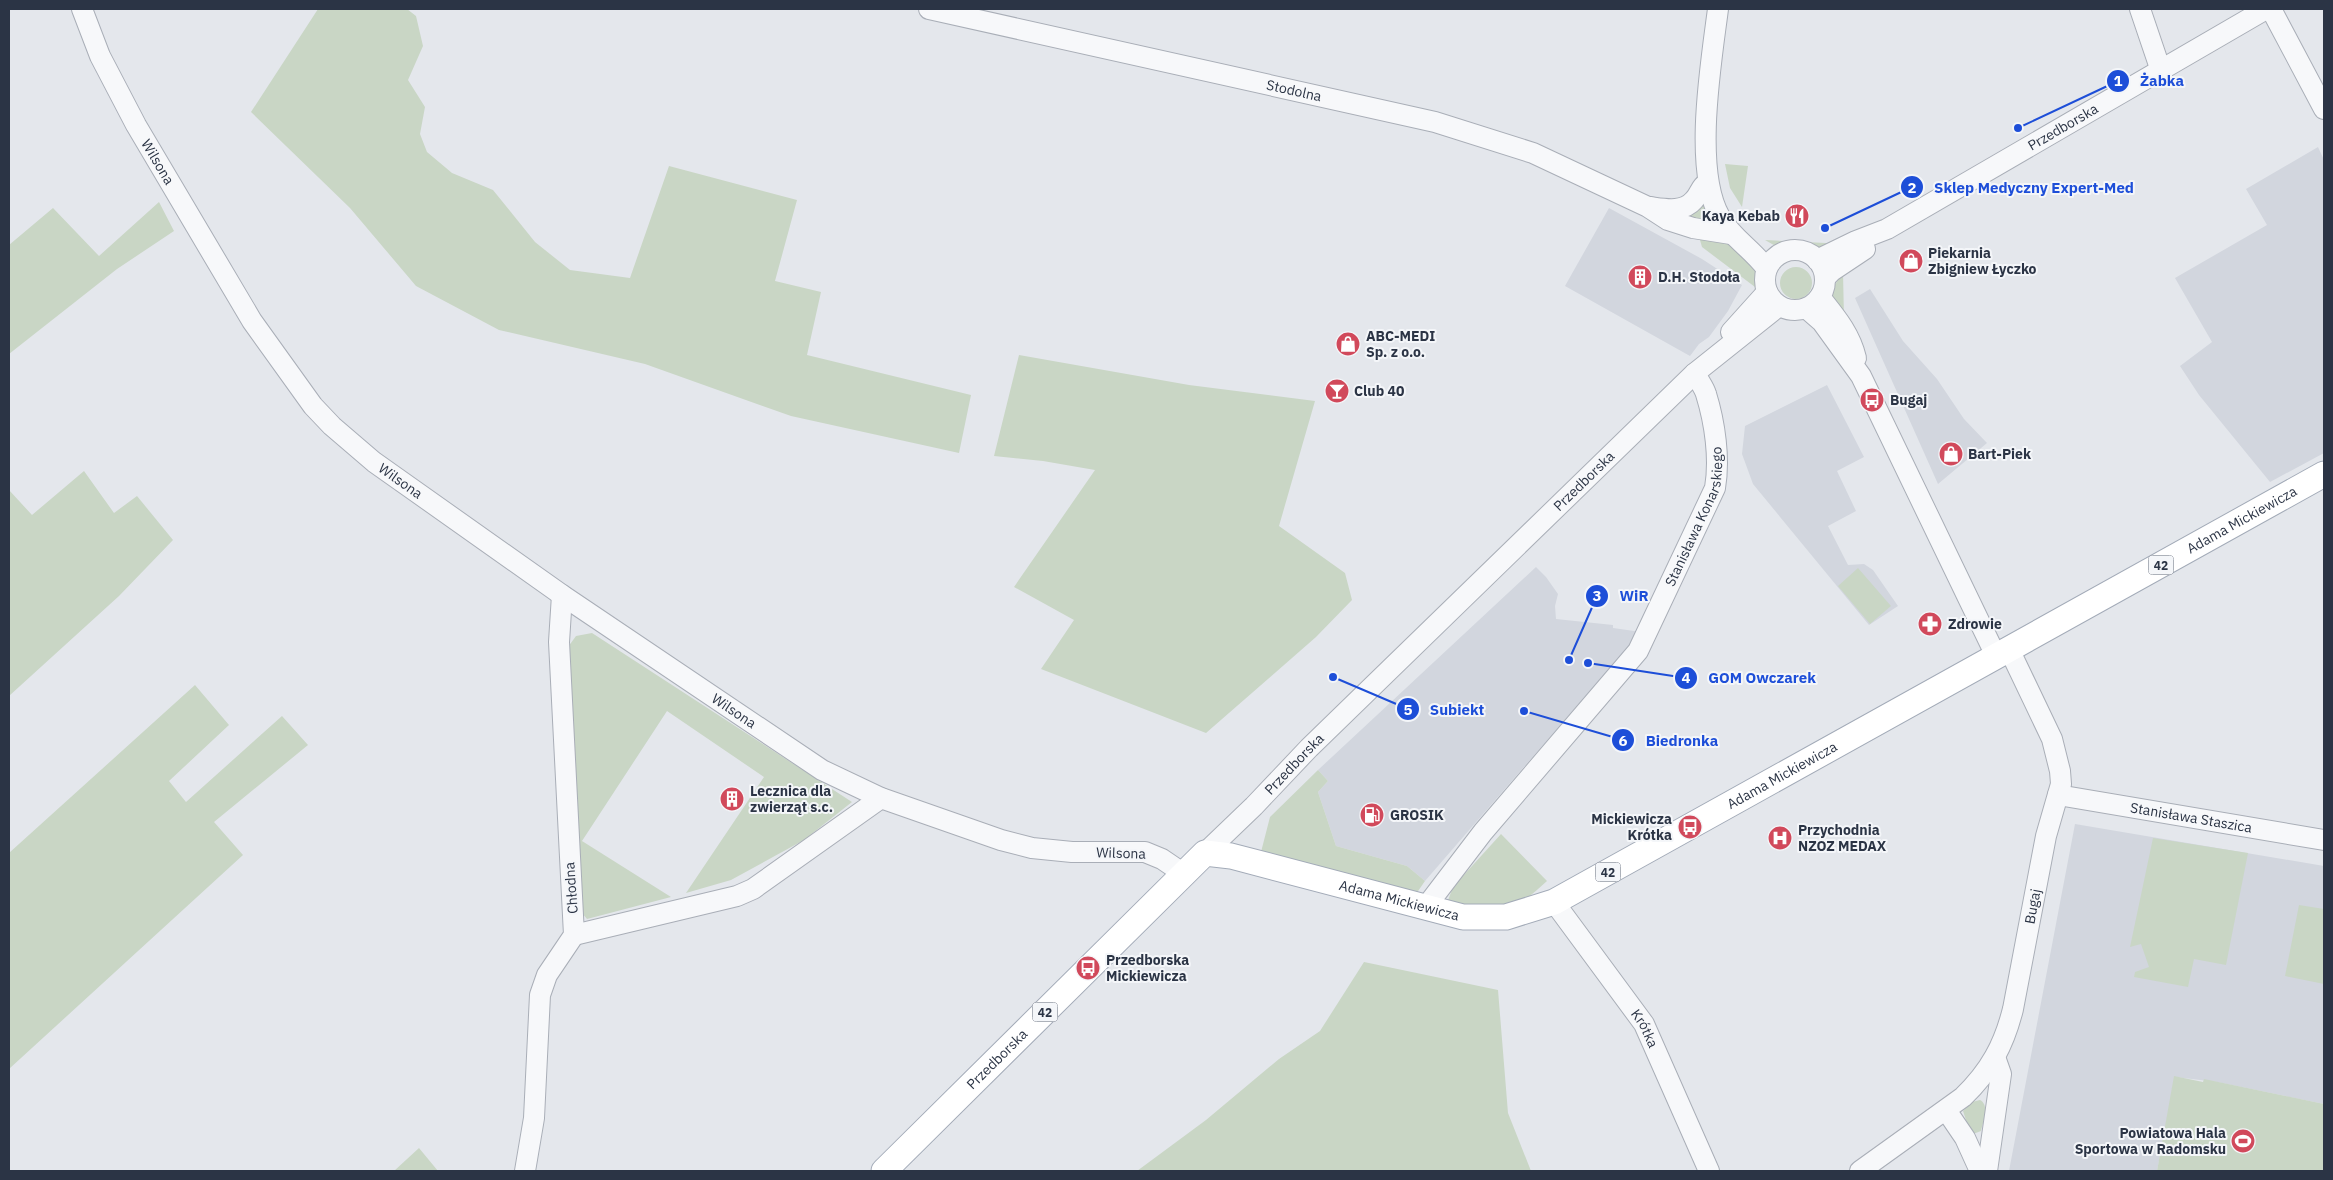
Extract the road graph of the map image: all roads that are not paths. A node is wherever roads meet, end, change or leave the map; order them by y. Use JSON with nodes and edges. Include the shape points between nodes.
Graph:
{"nodes":[{"id":1,"x":82,"y":9,"type":"edge"},
{"id":2,"x":929,"y":9,"type":"edge"},
{"id":3,"x":1718,"y":9,"type":"edge"},
{"id":4,"x":2140,"y":9,"type":"edge"},
{"id":5,"x":2266,"y":9,"type":"edge"},
{"id":6,"x":2271,"y":9,"type":"edge"},
{"id":7,"x":2161,"y":71,"type":"junction"},
{"id":8,"x":2324,"y":109,"type":"edge"},
{"id":9,"x":1708,"y":182,"type":"junction"},
{"id":10,"x":1648,"y":207,"type":"junction"},
{"id":11,"x":1731,"y":234,"type":"junction"},
{"id":12,"x":1780,"y":254,"type":"junction"},
{"id":13,"x":1766,"y":268,"type":"junction"},
{"id":14,"x":1817,"y":286,"type":"junction"},
{"id":15,"x":1773,"y":299,"type":"junction"},
{"id":16,"x":1695,"y":373,"type":"junction"},
{"id":17,"x":2324,"y":474,"type":"edge"},
{"id":18,"x":562,"y":595,"type":"junction"},
{"id":19,"x":2003,"y":652,"type":"junction"},
{"id":20,"x":2058,"y":795,"type":"junction"},
{"id":21,"x":881,"y":798,"type":"junction"},
{"id":22,"x":2324,"y":840,"type":"edge"},
{"id":23,"x":1205,"y":853,"type":"junction"},
{"id":24,"x":1184,"y":874,"type":"junction"},
{"id":25,"x":1554,"y":902,"type":"junction"},
{"id":26,"x":1425,"y":908,"type":"junction"},
{"id":27,"x":574,"y":935,"type":"junction"},
{"id":28,"x":1995,"y":1057,"type":"junction"},
{"id":29,"x":1946,"y":1110,"type":"junction"},
{"id":30,"x":525,"y":1171,"type":"edge"},
{"id":31,"x":884,"y":1171,"type":"edge"},
{"id":32,"x":1709,"y":1171,"type":"edge"},
{"id":33,"x":1860,"y":1171,"type":"edge"},
{"id":34,"x":1980,"y":1171,"type":"edge"},
{"id":35,"x":1987,"y":1171,"type":"edge"}],
"edges":[{"from":1,"to":18,"type":"street","name":"Wilsona","via":[[100,56],[136,125],[252,321],[313,406],[374,462]]},
{"from":2,"to":10,"type":"street","name":"Stodolna","via":[[1435,122],[1533,153]]},
{"from":3,"to":9,"type":"street","via":[[1706,148]]},
{"from":4,"to":7,"type":"street"},
{"from":5,"to":7,"type":"street","name":"Przedborska"},
{"from":6,"to":8,"type":"street"},
{"from":7,"to":14,"type":"street","name":"Przedborska","via":[[1887,229],[1856,241]]},
{"from":9,"to":10,"type":"street","name":"Stodolna","via":[[1686,207]]},
{"from":9,"to":11,"type":"street","via":[[1719,216]]},
{"from":9,"to":12,"type":"street","via":[[1750,235],[1768,250]]},
{"from":10,"to":11,"type":"street","name":"Stodolna","via":[[1658,216],[1681,225]]},
{"from":11,"to":13,"type":"street"},
{"from":12,"to":13,"type":"street","via":[[1769,260]]},
{"from":12,"to":14,"type":"street","via":[[1796,250],[1806,252]]},
{"from":13,"to":15,"type":"street"},
{"from":14,"to":15,"type":"street","via":[[1788,310]]},
{"from":14,"to":19,"type":"street","name":"Bugaj","via":[[1853,344],[1861,376]]},
{"from":15,"to":16,"type":"street","name":"Przedborska"},
{"from":16,"to":23,"type":"street","name":"Przedborska"},
{"from":16,"to":26,"type":"street","name":"Stanisława Konarskiego","via":[[1706,393],[1713,430],[1718,469],[1715,488],[1638,651],[1483,832]]},
{"from":17,"to":19,"type":"main road","name":"Adama Mickiewicza","number":"42"},
{"from":18,"to":21,"type":"street","name":"Wilsona","via":[[822,770]]},
{"from":18,"to":27,"type":"street","name":"Chłodna","via":[[559,642]]},
{"from":19,"to":20,"type":"street","name":"Bugaj","via":[[2052,739],[2060,771]]},
{"from":19,"to":25,"type":"main road","name":"Adama Mickiewicza","number":"42"},
{"from":20,"to":22,"type":"street","name":"Stanisława Staszica"},
{"from":20,"to":28,"type":"street","name":"Bugaj","via":[[2046,836],[2013,1009],[2006,1037]]},
{"from":21,"to":24,"type":"street","name":"Wilsona","via":[[1032,848],[1072,852],[1145,852]]},
{"from":21,"to":27,"type":"street","via":[[753,889],[737,896]]},
{"from":23,"to":24,"type":"main road","name":"Przedborska","number":"42"},
{"from":23,"to":26,"type":"main road","name":"Adama Mickiewicza","number":"42","via":[[1231,856]]},
{"from":24,"to":31,"type":"main road","name":"Przedborska","number":"42"},
{"from":25,"to":26,"type":"main road","name":"Adama Mickiewicza","number":"42","via":[[1506,917],[1486,918],[1463,917]]},
{"from":25,"to":32,"type":"street","name":"Krótka","via":[[1644,1024]]},
{"from":27,"to":30,"type":"street","via":[[547,975],[540,995],[534,1118]]},
{"from":28,"to":29,"type":"street","name":"Bugaj","via":[[1975,1085]]},
{"from":28,"to":35,"type":"street","via":[[2001,1074]]},
{"from":29,"to":33,"type":"street","name":"Bugaj"},
{"from":29,"to":34,"type":"street","via":[[1965,1138]]}]}
